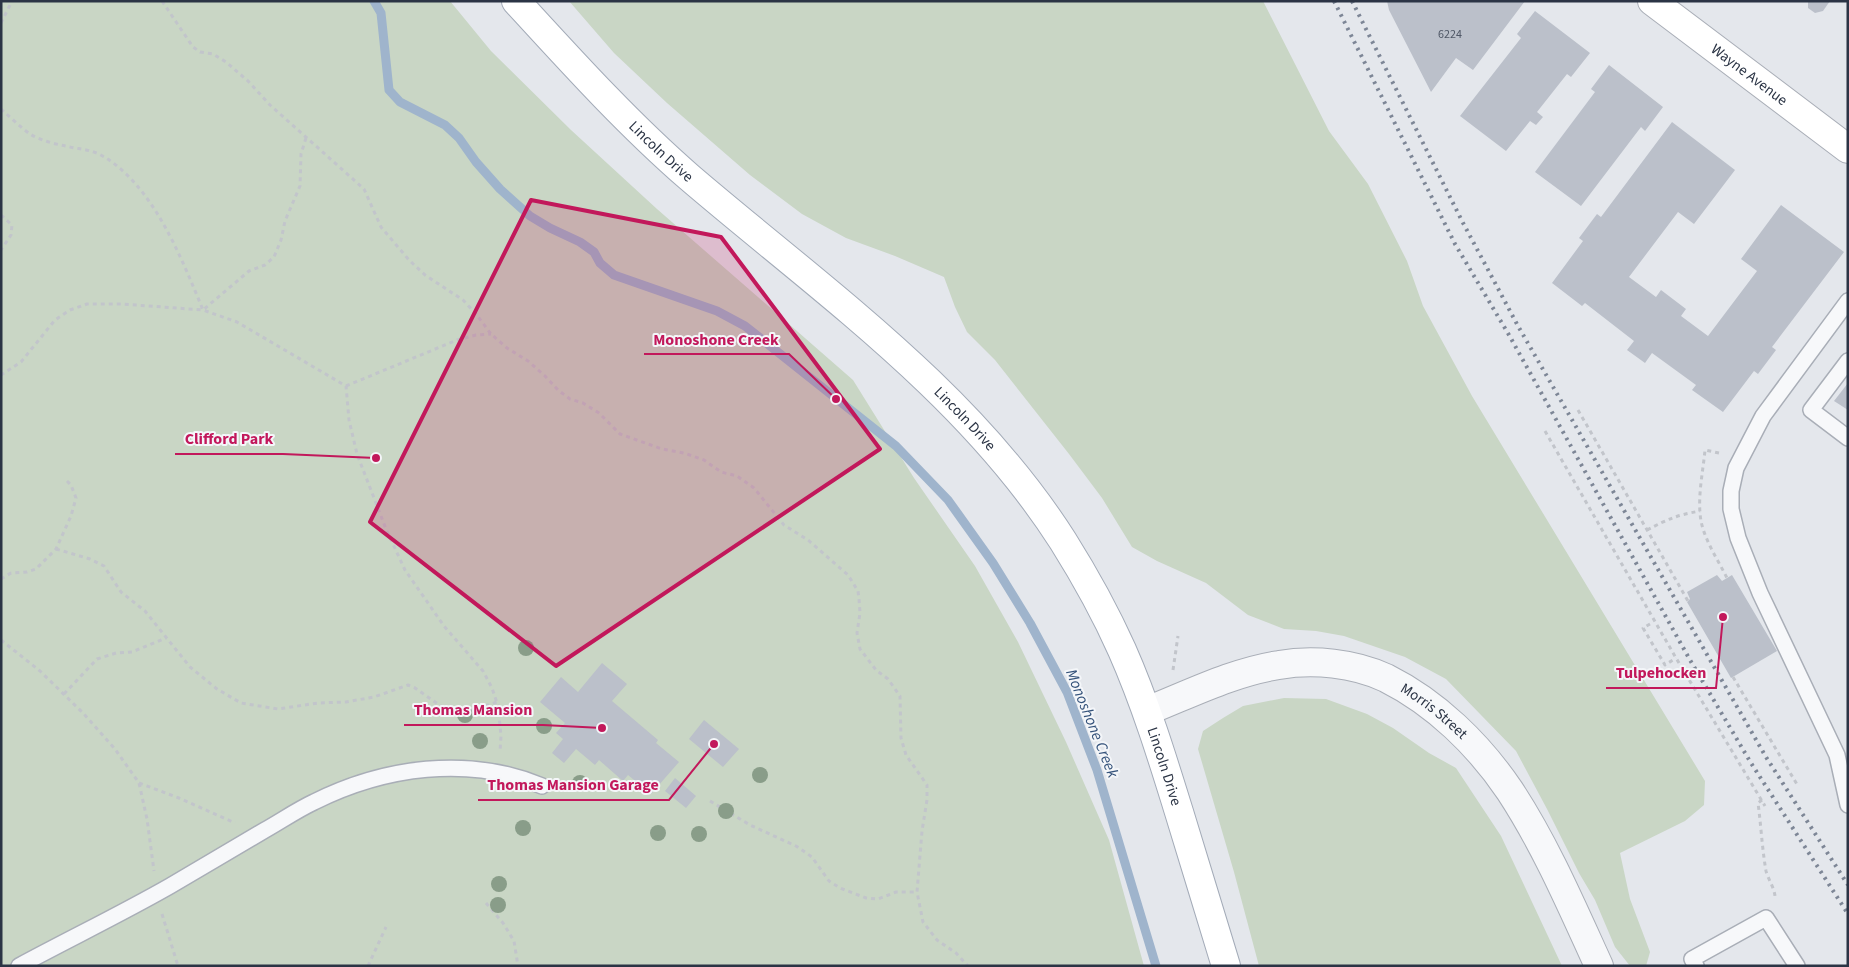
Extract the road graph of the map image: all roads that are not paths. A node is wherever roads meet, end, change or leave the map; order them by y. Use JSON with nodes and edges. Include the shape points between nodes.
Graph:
{"nodes":[{"id":1,"x":516,"y":1,"type":"edge"},
{"id":2,"x":1652,"y":1,"type":"edge"},
{"id":3,"x":1848,"y":149,"type":"edge"},
{"id":4,"x":1848,"y":302,"type":"edge"},
{"id":5,"x":1848,"y":361,"type":"edge"},
{"id":6,"x":1848,"y":438,"type":"edge"},
{"id":7,"x":1147,"y":711,"type":"junction"},
{"id":8,"x":542,"y":786,"type":"dead end"},
{"id":9,"x":1848,"y":805,"type":"edge"},
{"id":10,"x":19,"y":966,"type":"edge"},
{"id":11,"x":1226,"y":966,"type":"edge"},
{"id":12,"x":1599,"y":966,"type":"edge"},
{"id":13,"x":1696,"y":966,"type":"edge"},
{"id":14,"x":1797,"y":966,"type":"edge"}],
"edges":[{"from":1,"to":7,"type":"main road","name":"Lincoln Drive","via":[[573,63],[686,174],[913,365],[994,449],[1061,539],[1093,592]]},
{"from":2,"to":3,"type":"main road","name":"Wayne Avenue"},
{"from":4,"to":9,"type":"lane","via":[[1763,416],[1746,445],[1736,468],[1731,509],[1749,568],[1837,755]]},
{"from":5,"to":6,"type":"lane","via":[[1811,410]]},
{"from":7,"to":11,"type":"main road","name":"Lincoln Drive"},
{"from":7,"to":12,"type":"street","name":"Morris Street","via":[[1256,670],[1304,662],[1356,669],[1385,678],[1417,696],[1471,741],[1528,819]]},
{"from":8,"to":10,"type":"lane","via":[[520,777],[467,768],[428,768],[353,786],[314,802],[156,894]]},
{"from":13,"to":14,"type":"lane","via":[[1692,959],[1766,918]]}]}
